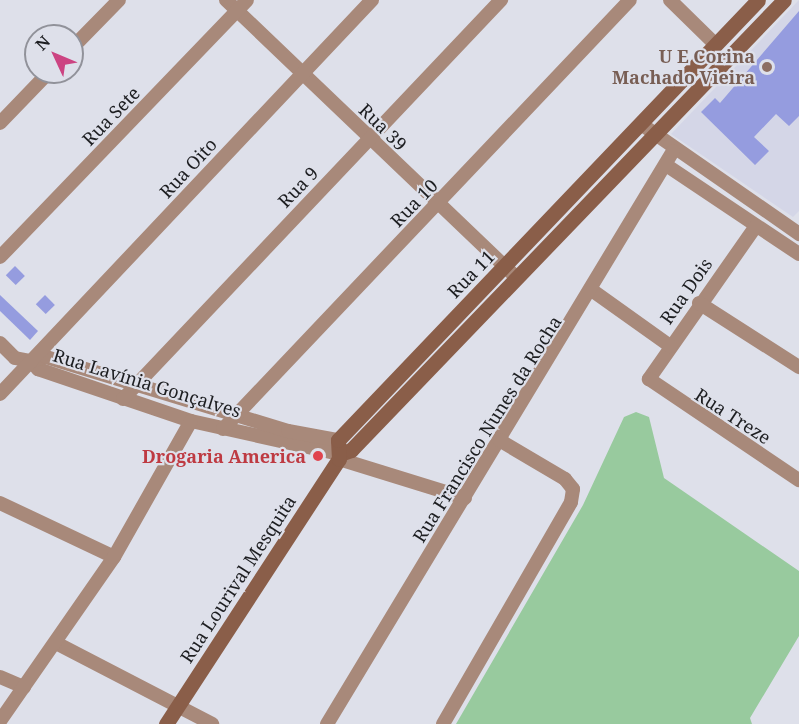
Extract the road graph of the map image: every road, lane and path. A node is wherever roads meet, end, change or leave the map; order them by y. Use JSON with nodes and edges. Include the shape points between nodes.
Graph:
{"nodes":[{"id":1,"x":119,"y":0,"type":"edge"},
{"id":2,"x":226,"y":0,"type":"edge"},
{"id":3,"x":247,"y":0,"type":"edge"},
{"id":4,"x":372,"y":0,"type":"edge"},
{"id":5,"x":501,"y":0,"type":"edge"},
{"id":6,"x":630,"y":0,"type":"edge"},
{"id":7,"x":670,"y":0,"type":"edge"},
{"id":8,"x":758,"y":0,"type":"edge"},
{"id":9,"x":784,"y":0,"type":"edge"},
{"id":10,"x":237,"y":11,"type":"junction"},
{"id":11,"x":84,"y":36,"type":"edge"},
{"id":12,"x":716,"y":45,"type":"junction"},
{"id":13,"x":302,"y":74,"type":"junction"},
{"id":14,"x":37,"y":84,"type":"edge"},
{"id":15,"x":0,"y":123,"type":"edge"},
{"id":16,"x":647,"y":129,"type":"junction"},
{"id":17,"x":369,"y":139,"type":"junction"},
{"id":18,"x":674,"y":151,"type":"junction"},
{"id":19,"x":666,"y":165,"type":"junction"},
{"id":20,"x":438,"y":204,"type":"junction"},
{"id":21,"x":756,"y":226,"type":"junction"},
{"id":22,"x":797,"y":229,"type":"edge"},
{"id":23,"x":799,"y":254,"type":"edge"},
{"id":24,"x":0,"y":257,"type":"edge"},
{"id":25,"x":511,"y":273,"type":"junction"},
{"id":26,"x":593,"y":291,"type":"junction"},
{"id":27,"x":699,"y":303,"type":"junction"},
{"id":28,"x":0,"y":343,"type":"edge"},
{"id":29,"x":670,"y":346,"type":"junction"},
{"id":30,"x":31,"y":361,"type":"junction"},
{"id":31,"x":799,"y":367,"type":"edge"},
{"id":32,"x":649,"y":379,"type":"joint"},
{"id":33,"x":134,"y":385,"type":"junction"},
{"id":34,"x":0,"y":394,"type":"edge"},
{"id":35,"x":123,"y":399,"type":"junction"},
{"id":36,"x":234,"y":414,"type":"junction"},
{"id":37,"x":191,"y":421,"type":"junction"},
{"id":38,"x":223,"y":429,"type":"junction"},
{"id":39,"x":499,"y":440,"type":"junction"},
{"id":40,"x":343,"y":450,"type":"junction"},
{"id":41,"x":799,"y":480,"type":"edge"},
{"id":42,"x":465,"y":498,"type":"junction"},
{"id":43,"x":0,"y":503,"type":"edge"},
{"id":44,"x":114,"y":556,"type":"junction"},
{"id":45,"x":56,"y":643,"type":"junction"},
{"id":46,"x":0,"y":677,"type":"edge"},
{"id":47,"x":24,"y":687,"type":"junction"},
{"id":48,"x":179,"y":706,"type":"junction"},
{"id":49,"x":0,"y":721,"type":"edge"},
{"id":50,"x":166,"y":724,"type":"edge"},
{"id":51,"x":212,"y":724,"type":"edge"},
{"id":52,"x":327,"y":724,"type":"edge"},
{"id":53,"x":443,"y":724,"type":"edge"}],
"edges":[{"from":1,"to":11,"type":"street"},
{"from":2,"to":10,"type":"street","name":"Rua 39"},
{"from":3,"to":10,"type":"street","name":"Rua Sete"},
{"from":4,"to":13,"type":"street","name":"Rua Oito"},
{"from":5,"to":17,"type":"street","name":"Rua 9"},
{"from":6,"to":20,"type":"street","name":"Rua 10"},
{"from":7,"to":12,"type":"street"},
{"from":8,"to":12,"type":"main road","name":"Rua 11"},
{"from":9,"to":16,"type":"main road","name":"Rua 11"},
{"from":10,"to":13,"type":"street","name":"Rua 39"},
{"from":10,"to":24,"type":"street","name":"Rua Sete"},
{"from":12,"to":16,"type":"main road","name":"Rua 11"},
{"from":13,"to":17,"type":"street","name":"Rua 39"},
{"from":13,"to":30,"type":"street","name":"Rua Oito"},
{"from":14,"to":15,"type":"street"},
{"from":16,"to":18,"type":"street"},
{"from":16,"to":25,"type":"main road","name":"Rua 11"},
{"from":17,"to":20,"type":"street","name":"Rua 39"},
{"from":17,"to":33,"type":"street","name":"Rua 9"},
{"from":18,"to":19,"type":"street","name":"Rua Francisco Nunes da Rocha"},
{"from":18,"to":22,"type":"street"},
{"from":19,"to":21,"type":"street"},
{"from":19,"to":26,"type":"street","name":"Rua Francisco Nunes da Rocha"},
{"from":20,"to":25,"type":"street","name":"Rua 39"},
{"from":20,"to":36,"type":"street","name":"Rua 10"},
{"from":21,"to":23,"type":"street"},
{"from":21,"to":27,"type":"street","name":"Rua Dois"},
{"from":25,"to":40,"type":"main road","name":"Rua 11"},
{"from":26,"to":29,"type":"street"},
{"from":26,"to":39,"type":"street","name":"Rua Francisco Nunes da Rocha"},
{"from":27,"to":29,"type":"street","name":"Rua Dois"},
{"from":27,"to":31,"type":"street"},
{"from":28,"to":30,"type":"street","via":[[15,358]]},
{"from":29,"to":32,"type":"street","name":"Rua Dois"},
{"from":30,"to":33,"type":"street","name":"Rua Lavínia Gonçalves","via":[[46,357]]},
{"from":30,"to":34,"type":"street","name":"Rua Oito"},
{"from":30,"to":35,"type":"street","name":"Rua Lavínia Gonçalves"},
{"from":32,"to":41,"type":"street","name":"Rua Treze"},
{"from":33,"to":35,"type":"street","name":"Rua 9"},
{"from":33,"to":36,"type":"street","name":"Rua Lavínia Gonçalves"},
{"from":35,"to":37,"type":"street","name":"Rua Lavínia Gonçalves"},
{"from":36,"to":38,"type":"street","name":"Rua 10"},
{"from":36,"to":40,"type":"street","name":"Rua Lavínia Gonçalves"},
{"from":37,"to":38,"type":"street","name":"Rua Lavínia Gonçalves"},
{"from":37,"to":44,"type":"street"},
{"from":38,"to":40,"type":"street","name":"Rua Lavínia Gonçalves"},
{"from":39,"to":42,"type":"street","name":"Rua Francisco Nunes da Rocha"},
{"from":39,"to":53,"type":"street","via":[[565,479],[573,489],[572,502]]},
{"from":40,"to":42,"type":"street","name":"Rua Lavínia Gonçalves"},
{"from":40,"to":48,"type":"main road","name":"Rua Lourival Mesquita"},
{"from":42,"to":52,"type":"street","name":"Rua Francisco Nunes da Rocha"},
{"from":43,"to":44,"type":"street"},
{"from":44,"to":45,"type":"street"},
{"from":45,"to":47,"type":"street"},
{"from":45,"to":48,"type":"street"},
{"from":46,"to":47,"type":"street"},
{"from":47,"to":49,"type":"street"},
{"from":48,"to":50,"type":"main road","name":"Rua Lourival Mesquita"},
{"from":48,"to":51,"type":"street"}]}
